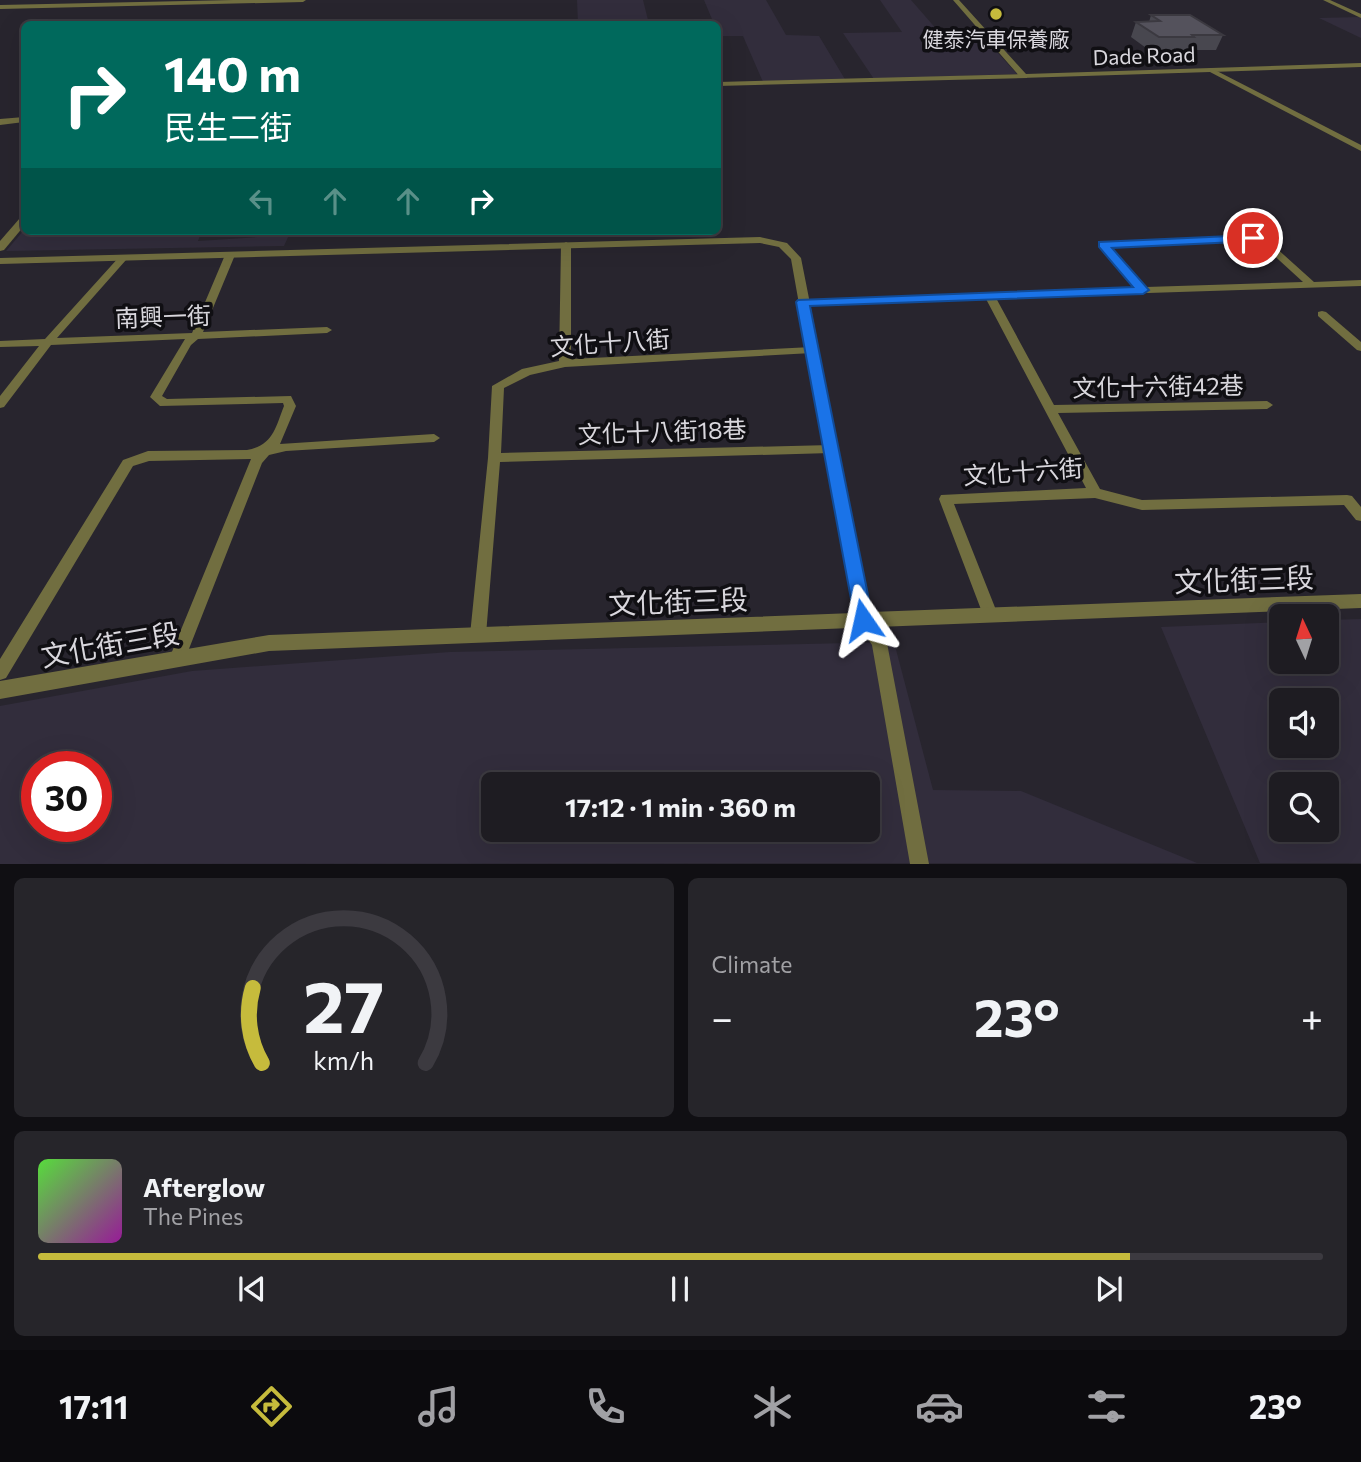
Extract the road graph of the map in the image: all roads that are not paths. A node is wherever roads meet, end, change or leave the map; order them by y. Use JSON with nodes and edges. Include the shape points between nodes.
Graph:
{"nodes":[{"id":1,"x":303,"y":0,"type":"edge"},
{"id":2,"x":956,"y":0,"type":"edge"},
{"id":3,"x":1326,"y":0,"type":"edge"},
{"id":4,"x":0,"y":7,"type":"edge"},
{"id":5,"x":1361,"y":16,"type":"edge"},
{"id":6,"x":1003,"y":53,"type":"junction"},
{"id":7,"x":1361,"y":65,"type":"edge"},
{"id":8,"x":1211,"y":70,"type":"junction"},
{"id":9,"x":1076,"y":74,"type":"junction"},
{"id":10,"x":1024,"y":76,"type":"junction"},
{"id":11,"x":721,"y":84,"type":"edge"},
{"id":12,"x":21,"y":120,"type":"edge"},
{"id":13,"x":0,"y":122,"type":"edge"},
{"id":14,"x":1361,"y":148,"type":"edge"},
{"id":15,"x":21,"y":224,"type":"edge"},
{"id":16,"x":566,"y":245,"type":"junction"},
{"id":17,"x":0,"y":248,"type":"edge"},
{"id":18,"x":230,"y":255,"type":"junction"},
{"id":19,"x":122,"y":258,"type":"junction"},
{"id":20,"x":0,"y":261,"type":"edge"},
{"id":21,"x":1361,"y":283,"type":"edge"},
{"id":22,"x":1311,"y":284,"type":"junction"},
{"id":23,"x":1143,"y":290,"type":"junction"},
{"id":24,"x":990,"y":296,"type":"junction"},
{"id":25,"x":803,"y":302,"type":"junction"},
{"id":26,"x":1322,"y":314,"type":"dead end"},
{"id":27,"x":327,"y":330,"type":"dead end"},
{"id":28,"x":196,"y":335,"type":"junction"},
{"id":29,"x":48,"y":342,"type":"junction"},
{"id":30,"x":0,"y":344,"type":"edge"},
{"id":31,"x":1361,"y":348,"type":"edge"},
{"id":32,"x":812,"y":350,"type":"junction"},
{"id":33,"x":565,"y":363,"type":"junction"},
{"id":34,"x":0,"y":404,"type":"edge"},
{"id":35,"x":1267,"y":405,"type":"dead end"},
{"id":36,"x":1050,"y":409,"type":"junction"},
{"id":37,"x":434,"y":438,"type":"dead end"},
{"id":38,"x":831,"y":449,"type":"junction"},
{"id":39,"x":265,"y":451,"type":"junction"},
{"id":40,"x":494,"y":458,"type":"junction"},
{"id":41,"x":128,"y":463,"type":"joint"},
{"id":42,"x":1095,"y":493,"type":"junction"},
{"id":43,"x":1361,"y":516,"type":"edge"},
{"id":44,"x":1361,"y":601,"type":"edge"},
{"id":45,"x":989,"y":615,"type":"junction"},
{"id":46,"x":863,"y":620,"type":"junction"},
{"id":47,"x":478,"y":635,"type":"junction"},
{"id":48,"x":177,"y":659,"type":"junction"},
{"id":49,"x":0,"y":673,"type":"edge"},
{"id":50,"x":0,"y":690,"type":"edge"},
{"id":51,"x":920,"y":863,"type":"edge"}],
"edges":[{"from":1,"to":4,"type":"lane"},
{"from":2,"to":6,"type":"street"},
{"from":3,"to":5,"type":"lane"},
{"from":6,"to":9,"type":"street","via":[[1029,65]]},
{"from":6,"to":10,"type":"street"},
{"from":7,"to":8,"type":"street","name":"Dade Road"},
{"from":8,"to":9,"type":"street","name":"Dade Road"},
{"from":8,"to":14,"type":"street"},
{"from":9,"to":10,"type":"street","name":"Dade Road"},
{"from":10,"to":11,"type":"street","name":"Dade Road"},
{"from":12,"to":13,"type":"street"},
{"from":15,"to":17,"type":"street"},
{"from":16,"to":18,"type":"street"},
{"from":16,"to":25,"type":"street","via":[[760,240],[783,245],[796,258]]},
{"from":16,"to":33,"type":"lane"},
{"from":18,"to":19,"type":"street"},
{"from":18,"to":28,"type":"lane"},
{"from":19,"to":20,"type":"street"},
{"from":19,"to":29,"type":"lane"},
{"from":21,"to":22,"type":"lane"},
{"from":22,"to":23,"type":"lane"},
{"from":22,"to":23,"type":"lane","via":[[1253,238],[1103,244]]},
{"from":23,"to":24,"type":"lane"},
{"from":24,"to":25,"type":"lane"},
{"from":24,"to":36,"type":"lane","name":"文化十六街"},
{"from":25,"to":32,"type":"street"},
{"from":26,"to":31,"type":"lane"},
{"from":27,"to":28,"type":"lane","name":"南興一街"},
{"from":28,"to":29,"type":"lane","name":"南興一街"},
{"from":28,"to":39,"type":"lane","via":[[156,397],[164,403],[287,398],[290,406],[277,439]]},
{"from":29,"to":30,"type":"lane","name":"南興一街"},
{"from":29,"to":34,"type":"lane"},
{"from":32,"to":33,"type":"lane","name":"文化十八街"},
{"from":32,"to":38,"type":"street"},
{"from":33,"to":40,"type":"lane","name":"文化十八街","via":[[526,372],[498,386]]},
{"from":35,"to":36,"type":"lane","name":"文化十六街42巷"},
{"from":36,"to":42,"type":"lane","name":"文化十六街"},
{"from":37,"to":39,"type":"lane"},
{"from":38,"to":40,"type":"lane","name":"文化十八街18巷"},
{"from":38,"to":46,"type":"street"},
{"from":39,"to":41,"type":"lane","via":[[148,456]]},
{"from":39,"to":48,"type":"lane","via":[[256,461]]},
{"from":40,"to":47,"type":"lane","name":"文化十八街"},
{"from":41,"to":49,"type":"lane"},
{"from":42,"to":43,"type":"lane","via":[[1142,505],[1347,500]]},
{"from":42,"to":45,"type":"lane","name":"文化十六街","via":[[946,499]]},
{"from":44,"to":45,"type":"street","name":"文化街三段"},
{"from":45,"to":46,"type":"street","name":"文化街三段"},
{"from":46,"to":47,"type":"street","name":"文化街三段"},
{"from":46,"to":51,"type":"lane","via":[[879,643]]},
{"from":47,"to":48,"type":"street","name":"文化街三段","via":[[269,643]]},
{"from":48,"to":50,"type":"street","name":"文化街三段"}]}
